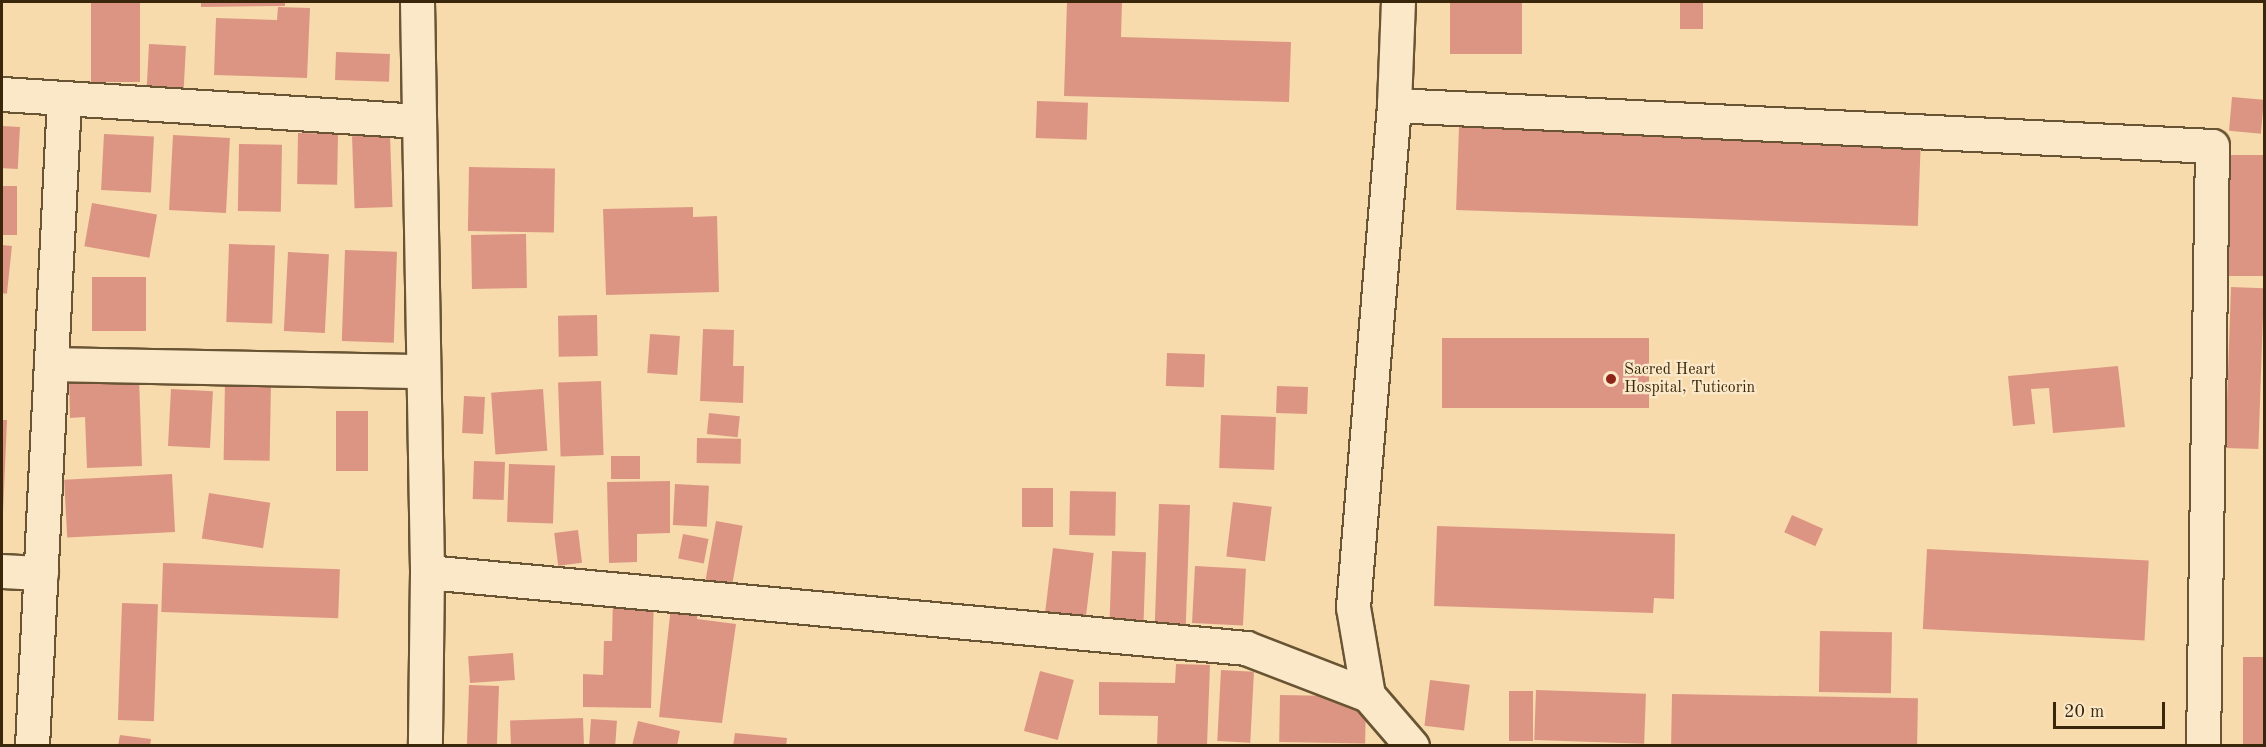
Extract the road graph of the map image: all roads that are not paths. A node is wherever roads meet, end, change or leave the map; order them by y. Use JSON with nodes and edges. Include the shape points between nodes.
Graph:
{"nodes":[{"id":1,"x":417,"y":2,"type":"edge"},
{"id":2,"x":1398,"y":2,"type":"edge"},
{"id":3,"x":2,"y":94,"type":"edge"},
{"id":4,"x":64,"y":98,"type":"junction"},
{"id":5,"x":1394,"y":105,"type":"junction"},
{"id":6,"x":418,"y":121,"type":"junction"},
{"id":7,"x":51,"y":364,"type":"junction"},
{"id":8,"x":423,"y":371,"type":"junction"},
{"id":9,"x":2,"y":571,"type":"edge"},
{"id":10,"x":427,"y":572,"type":"junction"},
{"id":11,"x":41,"y":573,"type":"junction"},
{"id":12,"x":1368,"y":694,"type":"junction"},
{"id":13,"x":32,"y":746,"type":"edge"},
{"id":14,"x":425,"y":746,"type":"edge"},
{"id":15,"x":1412,"y":746,"type":"edge"},
{"id":16,"x":2202,"y":746,"type":"edge"}],
"edges":[{"from":1,"to":6,"type":"street"},
{"from":2,"to":5,"type":"street"},
{"from":3,"to":4,"type":"street"},
{"from":4,"to":6,"type":"street"},
{"from":4,"to":7,"type":"street"},
{"from":5,"to":12,"type":"street","via":[[1353,607]]},
{"from":5,"to":16,"type":"street","via":[[2212,146]]},
{"from":6,"to":8,"type":"street"},
{"from":7,"to":8,"type":"street"},
{"from":7,"to":11,"type":"street"},
{"from":8,"to":10,"type":"street"},
{"from":9,"to":11,"type":"street"},
{"from":10,"to":12,"type":"street","via":[[1246,648]]},
{"from":10,"to":14,"type":"street"},
{"from":11,"to":13,"type":"street"},
{"from":12,"to":15,"type":"street"}]}
